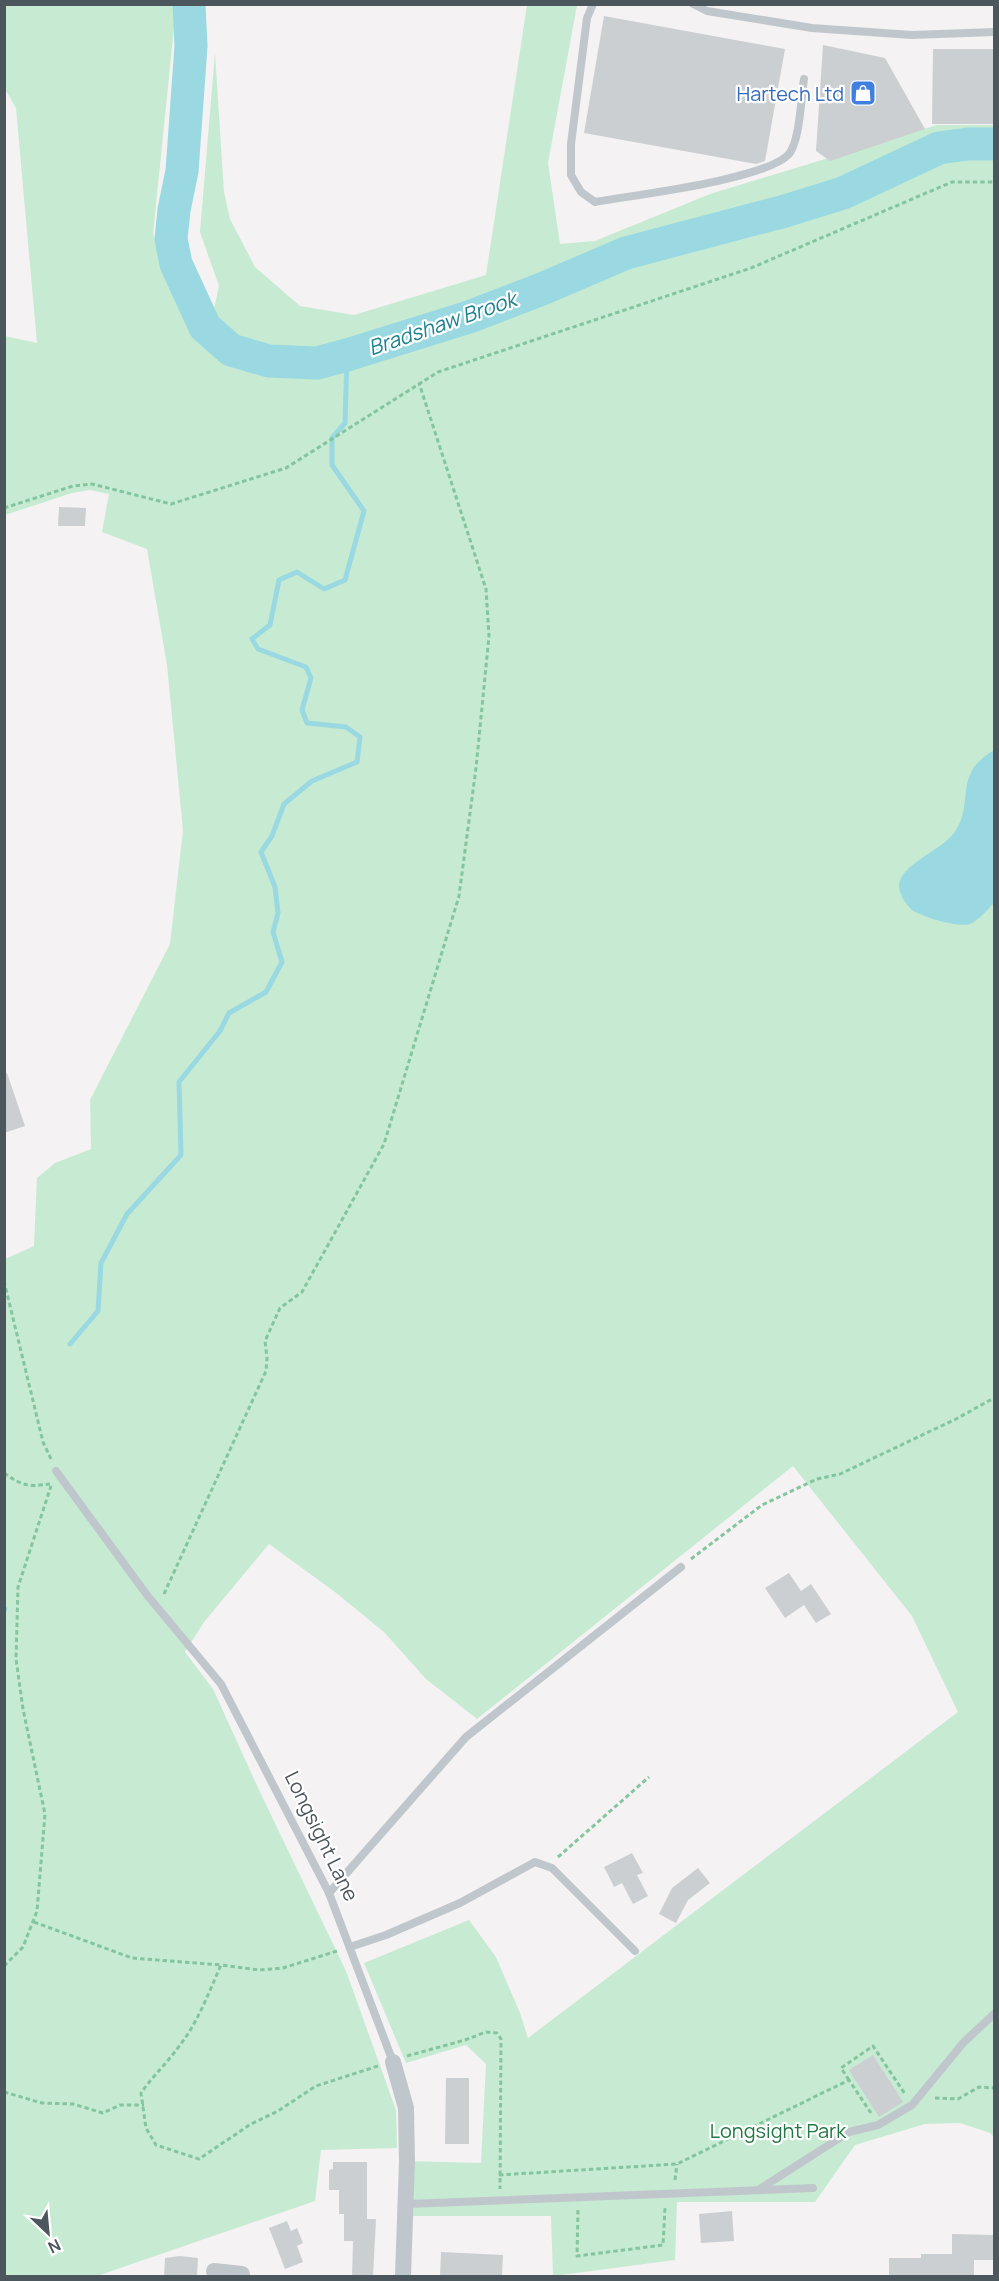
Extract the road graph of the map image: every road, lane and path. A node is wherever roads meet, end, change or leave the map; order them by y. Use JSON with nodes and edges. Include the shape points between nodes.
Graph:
{"nodes":[{"id":1,"x":593,"y":4,"type":"edge"},
{"id":2,"x":693,"y":4,"type":"edge"},
{"id":3,"x":994,"y":31,"type":"edge"},
{"id":4,"x":804,"y":79,"type":"dead end"},
{"id":5,"x":994,"y":182,"type":"edge"},
{"id":6,"x":419,"y":383,"type":"junction"},
{"id":7,"x":4,"y":508,"type":"edge"},
{"id":8,"x":4,"y":1281,"type":"edge"},
{"id":9,"x":994,"y":1398,"type":"edge"},
{"id":10,"x":56,"y":1471,"type":"joint"},
{"id":11,"x":4,"y":1473,"type":"edge"},
{"id":12,"x":63,"y":1481,"type":"junction"},
{"id":13,"x":51,"y":1484,"type":"junction"},
{"id":14,"x":681,"y":1567,"type":"joint"},
{"id":15,"x":158,"y":1608,"type":"junction"},
{"id":16,"x":649,"y":1777,"type":"dead end"},
{"id":17,"x":548,"y":1866,"type":"junction"},
{"id":18,"x":329,"y":1893,"type":"junction"},
{"id":19,"x":33,"y":1922,"type":"junction"},
{"id":20,"x":350,"y":1947,"type":"junction"},
{"id":21,"x":635,"y":1951,"type":"dead end"},
{"id":22,"x":221,"y":1965,"type":"junction"},
{"id":23,"x":4,"y":1966,"type":"edge"},
{"id":24,"x":994,"y":2014,"type":"edge"},
{"id":25,"x":393,"y":2062,"type":"junction"},
{"id":26,"x":849,"y":2080,"type":"junction"},
{"id":27,"x":994,"y":2088,"type":"edge"},
{"id":28,"x":4,"y":2092,"type":"edge"},
{"id":29,"x":921,"y":2097,"type":"junction"},
{"id":30,"x":144,"y":2105,"type":"junction"},
{"id":31,"x":912,"y":2105,"type":"junction"},
{"id":32,"x":878,"y":2125,"type":"junction"},
{"id":33,"x":499,"y":2175,"type":"junction"},
{"id":34,"x":813,"y":2188,"type":"dead end"},
{"id":35,"x":757,"y":2190,"type":"junction"},
{"id":36,"x":666,"y":2194,"type":"junction"},
{"id":37,"x":578,"y":2197,"type":"junction"},
{"id":38,"x":500,"y":2200,"type":"junction"},
{"id":39,"x":406,"y":2204,"type":"junction"},
{"id":40,"x":213,"y":2271,"type":"dead end"},
{"id":41,"x":234,"y":2274,"type":"edge"},
{"id":42,"x":403,"y":2277,"type":"edge"}],
"edges":[{"from":1,"to":4,"type":"lane","via":[[587,18],[571,175],[581,192],[595,202],[699,185],[772,165],[788,154],[795,141]]},
{"from":2,"to":3,"type":"lane","via":[[707,11],[812,28],[912,35]]},
{"from":5,"to":6,"type":"path","via":[[952,182],[751,268],[438,372]]},
{"from":6,"to":7,"type":"path","via":[[286,468],[171,504],[92,484],[73,486]]},
{"from":6,"to":15,"type":"path","via":[[486,589],[489,636],[459,896],[384,1144],[302,1292],[280,1308],[265,1341],[266,1371]]},
{"from":8,"to":10,"type":"path","via":[[43,1442]]},
{"from":9,"to":14,"type":"path","via":[[840,1474],[817,1479],[762,1505]]},
{"from":10,"to":12,"type":"lane","name":"Longsight Lane"},
{"from":11,"to":13,"type":"path","via":[[30,1487]]},
{"from":12,"to":13,"type":"path"},
{"from":12,"to":15,"type":"lane","name":"Longsight Lane"},
{"from":13,"to":19,"type":"path","via":[[18,1587],[16,1659],[45,1814]]},
{"from":14,"to":18,"type":"lane","via":[[466,1737]]},
{"from":15,"to":18,"type":"lane","name":"Longsight Lane","via":[[221,1684]]},
{"from":16,"to":17,"type":"path"},
{"from":17,"to":20,"type":"lane","via":[[535,1862],[460,1903]]},
{"from":17,"to":21,"type":"lane"},
{"from":18,"to":20,"type":"lane","name":"Longsight Lane"},
{"from":19,"to":22,"type":"path","via":[[132,1959]]},
{"from":19,"to":23,"type":"path","via":[[23,1947]]},
{"from":20,"to":22,"type":"path","via":[[283,1968],[259,1971]]},
{"from":20,"to":25,"type":"lane","name":"Longsight Lane"},
{"from":22,"to":30,"type":"path","via":[[181,2045],[141,2093]]},
{"from":24,"to":29,"type":"lane","via":[[964,2042]]},
{"from":25,"to":30,"type":"path","via":[[316,2086],[199,2159],[156,2145],[146,2128]]},
{"from":25,"to":33,"type":"path","via":[[486,2032],[497,2033],[501,2039]]},
{"from":25,"to":39,"type":"street","name":"Longsight Lane","via":[[406,2108]]},
{"from":26,"to":31,"type":"path","via":[[841,2068],[873,2046]]},
{"from":26,"to":32,"type":"path"},
{"from":26,"to":33,"type":"path","via":[[677,2164]]},
{"from":27,"to":29,"type":"path","via":[[979,2087],[958,2099]]},
{"from":28,"to":30,"type":"path","via":[[42,2103],[73,2104],[103,2114],[120,2105]]},
{"from":29,"to":31,"type":"lane"},
{"from":31,"to":32,"type":"lane"},
{"from":32,"to":35,"type":"lane","via":[[849,2132]]},
{"from":33,"to":38,"type":"path"},
{"from":34,"to":35,"type":"lane"},
{"from":35,"to":36,"type":"lane"},
{"from":36,"to":37,"type":"lane"},
{"from":36,"to":37,"type":"path","via":[[663,2246],[577,2256]]},
{"from":37,"to":38,"type":"lane"},
{"from":38,"to":39,"type":"lane"},
{"from":39,"to":42,"type":"street","name":"Longsight Lane"},
{"from":40,"to":41,"type":"street"}]}
